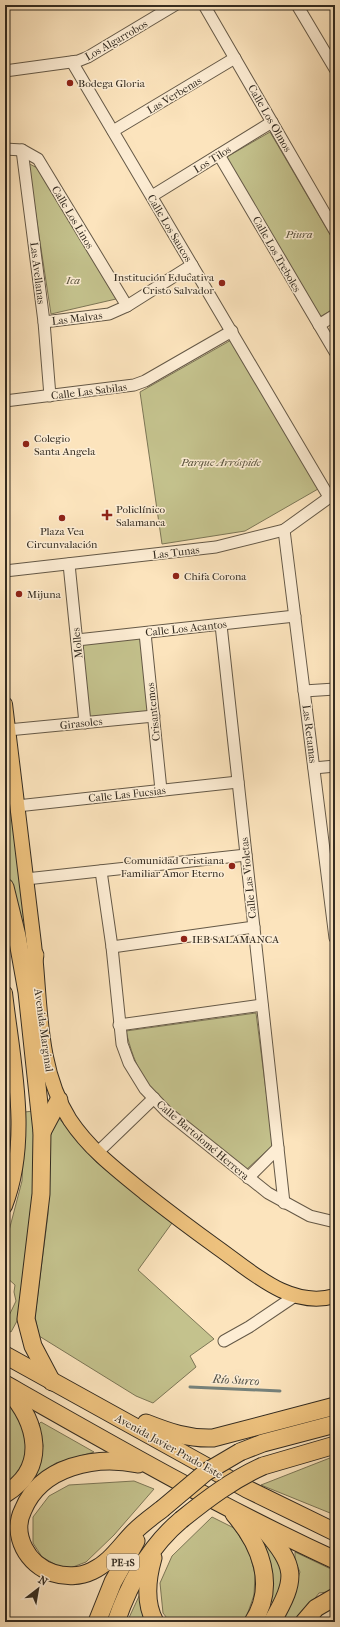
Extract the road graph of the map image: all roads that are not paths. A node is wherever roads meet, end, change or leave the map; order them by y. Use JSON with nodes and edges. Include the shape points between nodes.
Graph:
{"nodes":[{"id":1,"x":175,"y":5,"type":"edge"},
{"id":2,"x":204,"y":5,"type":"edge"},
{"id":3,"x":297,"y":5,"type":"edge"},
{"id":4,"x":236,"y":58,"type":"junction"},
{"id":5,"x":72,"y":62,"type":"junction"},
{"id":6,"x":335,"y":69,"type":"edge"},
{"id":7,"x":5,"y":71,"type":"edge"},
{"id":8,"x":272,"y":122,"type":"junction"},
{"id":9,"x":113,"y":131,"type":"junction"},
{"id":10,"x":5,"y":149,"type":"edge"},
{"id":11,"x":22,"y":150,"type":"junction"},
{"id":12,"x":220,"y":155,"type":"junction"},
{"id":13,"x":152,"y":196,"type":"junction"},
{"id":14,"x":335,"y":231,"type":"edge"},
{"id":15,"x":192,"y":265,"type":"junction"},
{"id":16,"x":127,"y":306,"type":"junction"},
{"id":17,"x":335,"y":316,"type":"edge"},
{"id":18,"x":44,"y":322,"type":"junction"},
{"id":19,"x":319,"y":325,"type":"junction"},
{"id":20,"x":232,"y":331,"type":"junction"},
{"id":21,"x":335,"y":352,"type":"edge"},
{"id":22,"x":50,"y":396,"type":"junction"},
{"id":23,"x":5,"y":401,"type":"edge"},
{"id":24,"x":332,"y":495,"type":"edge"},
{"id":25,"x":284,"y":530,"type":"junction"},
{"id":26,"x":70,"y":564,"type":"junction"},
{"id":27,"x":5,"y":571,"type":"edge"},
{"id":28,"x":295,"y":616,"type":"junction"},
{"id":29,"x":221,"y":624,"type":"junction"},
{"id":30,"x":145,"y":633,"type":"junction"},
{"id":31,"x":77,"y":640,"type":"junction"},
{"id":32,"x":335,"y":689,"type":"edge"},
{"id":33,"x":304,"y":691,"type":"junction"},
{"id":34,"x":5,"y":704,"type":"edge"},
{"id":35,"x":154,"y":716,"type":"junction"},
{"id":36,"x":85,"y":723,"type":"junction"},
{"id":37,"x":8,"y":730,"type":"junction"},
{"id":38,"x":335,"y":766,"type":"edge"},
{"id":39,"x":8,"y":768,"type":"edge"},
{"id":40,"x":314,"y":768,"type":"junction"},
{"id":41,"x":238,"y":782,"type":"junction"},
{"id":42,"x":161,"y":790,"type":"junction"},
{"id":43,"x":17,"y":806,"type":"junction"},
{"id":44,"x":246,"y":855,"type":"junction"},
{"id":45,"x":101,"y":871,"type":"junction"},
{"id":46,"x":26,"y":879,"type":"junction"},
{"id":47,"x":5,"y":887,"type":"edge"},
{"id":48,"x":254,"y":927,"type":"junction"},
{"id":49,"x":335,"y":938,"type":"edge"},
{"id":50,"x":112,"y":947,"type":"junction"},
{"id":51,"x":35,"y":955,"type":"junction"},
{"id":52,"x":27,"y":992,"type":"junction"},
{"id":53,"x":5,"y":993,"type":"edge"},
{"id":54,"x":262,"y":1005,"type":"junction"},
{"id":55,"x":119,"y":1026,"type":"junction"},
{"id":56,"x":154,"y":1098,"type":"junction"},
{"id":57,"x":59,"y":1100,"type":"junction"},
{"id":58,"x":42,"y":1132,"type":"junction"},
{"id":59,"x":278,"y":1148,"type":"junction"},
{"id":60,"x":97,"y":1154,"type":"junction"},
{"id":61,"x":248,"y":1178,"type":"junction"},
{"id":62,"x":284,"y":1203,"type":"junction"},
{"id":63,"x":5,"y":1206,"type":"edge"},
{"id":64,"x":335,"y":1222,"type":"edge"},
{"id":65,"x":295,"y":1296,"type":"junction"},
{"id":66,"x":335,"y":1296,"type":"edge"},
{"id":67,"x":224,"y":1341,"type":"dead end"},
{"id":68,"x":5,"y":1355,"type":"edge"},
{"id":69,"x":52,"y":1382,"type":"junction"},
{"id":70,"x":5,"y":1386,"type":"edge"},
{"id":71,"x":335,"y":1406,"type":"edge"},
{"id":72,"x":104,"y":1410,"type":"junction"},
{"id":73,"x":335,"y":1424,"type":"edge"},
{"id":74,"x":335,"y":1445,"type":"edge"},
{"id":75,"x":151,"y":1467,"type":"junction"},
{"id":76,"x":5,"y":1494,"type":"edge"},
{"id":77,"x":162,"y":1508,"type":"junction"},
{"id":78,"x":230,"y":1509,"type":"junction"},
{"id":79,"x":317,"y":1523,"type":"junction"},
{"id":80,"x":260,"y":1524,"type":"junction"},
{"id":81,"x":335,"y":1527,"type":"edge"},
{"id":82,"x":335,"y":1532,"type":"edge"},
{"id":83,"x":157,"y":1545,"type":"junction"},
{"id":84,"x":335,"y":1560,"type":"edge"},
{"id":85,"x":335,"y":1597,"type":"edge"},
{"id":86,"x":97,"y":1622,"type":"edge"},
{"id":87,"x":116,"y":1622,"type":"edge"},
{"id":88,"x":155,"y":1622,"type":"edge"},
{"id":89,"x":253,"y":1622,"type":"edge"},
{"id":90,"x":272,"y":1622,"type":"edge"},
{"id":91,"x":304,"y":1622,"type":"edge"}],
"edges":[{"from":1,"to":5,"type":"street","name":"Los Algarrobos","via":[[88,57]]},
{"from":2,"to":4,"type":"street","name":"Calle Los Olmos"},
{"from":3,"to":6,"type":"street"},
{"from":4,"to":8,"type":"street","name":"Calle Los Olmos"},
{"from":4,"to":9,"type":"street","name":"Las Verbenas"},
{"from":5,"to":7,"type":"street","name":"Los Algarrobos"},
{"from":5,"to":9,"type":"street","name":"Calle Los Saucos"},
{"from":8,"to":12,"type":"street","name":"Los Tilos"},
{"from":8,"to":14,"type":"street","name":"Calle Los Olmos"},
{"from":9,"to":13,"type":"street","name":"Calle Los Saucos"},
{"from":10,"to":11,"type":"street"},
{"from":11,"to":16,"type":"street","name":"Calle Los Linos","via":[[38,160]]},
{"from":11,"to":18,"type":"street","name":"Las Avellanas"},
{"from":12,"to":13,"type":"street","name":"Los Tilos"},
{"from":12,"to":19,"type":"street","name":"Calle Los Treboles"},
{"from":13,"to":15,"type":"street","name":"Calle Los Saucos"},
{"from":15,"to":16,"type":"street","name":"Las Malvas"},
{"from":15,"to":20,"type":"street","name":"Calle Los Saucos"},
{"from":16,"to":18,"type":"street","name":"Las Malvas","via":[[109,314]]},
{"from":17,"to":19,"type":"street"},
{"from":18,"to":22,"type":"street","name":"Las Avellanas"},
{"from":19,"to":21,"type":"street","name":"Calle Los Treboles"},
{"from":20,"to":22,"type":"street","name":"Calle Las Sabilas","via":[[134,385]]},
{"from":20,"to":24,"type":"street","name":"Calle Los Saucos"},
{"from":22,"to":23,"type":"street","name":"Calle Las Sabilas"},
{"from":24,"to":25,"type":"street","name":"Las Tunas"},
{"from":25,"to":26,"type":"street","name":"Las Tunas","via":[[198,550]]},
{"from":25,"to":28,"type":"street","name":"Las Retamas"},
{"from":26,"to":27,"type":"street","name":"Las Tunas"},
{"from":26,"to":31,"type":"street","name":"Molles"},
{"from":28,"to":29,"type":"street","name":"Calle Los Acantos"},
{"from":28,"to":33,"type":"street","name":"Las Retamas"},
{"from":29,"to":30,"type":"street","name":"Calle Los Acantos"},
{"from":29,"to":41,"type":"street","name":"Calle Las Violetas"},
{"from":30,"to":31,"type":"street","name":"Calle Los Acantos"},
{"from":30,"to":35,"type":"street","name":"Crisantemos"},
{"from":31,"to":36,"type":"street","name":"Molles"},
{"from":32,"to":33,"type":"street"},
{"from":33,"to":40,"type":"street","name":"Las Retamas"},
{"from":34,"to":37,"type":"main road","name":"Avenida Marginal"},
{"from":35,"to":36,"type":"street","name":"Girasoles"},
{"from":35,"to":42,"type":"street","name":"Crisantemos"},
{"from":36,"to":37,"type":"street","name":"Girasoles"},
{"from":37,"to":39,"type":"main road","name":"Avenida Marginal"},
{"from":38,"to":40,"type":"street"},
{"from":39,"to":43,"type":"main road","name":"Avenida Marginal"},
{"from":40,"to":49,"type":"street","name":"Las Retamas"},
{"from":41,"to":42,"type":"street","name":"Calle Las Fucsias"},
{"from":41,"to":44,"type":"street","name":"Calle Las Violetas"},
{"from":42,"to":43,"type":"street","name":"Calle Las Fucsias"},
{"from":43,"to":46,"type":"main road","name":"Avenida Marginal"},
{"from":44,"to":45,"type":"street"},
{"from":44,"to":48,"type":"street","name":"Calle Las Violetas"},
{"from":45,"to":46,"type":"street"},
{"from":45,"to":50,"type":"street","name":"Calle Bartolomé Herrera"},
{"from":46,"to":51,"type":"main road","name":"Avenida Marginal"},
{"from":47,"to":52,"type":"highway"},
{"from":48,"to":50,"type":"street"},
{"from":48,"to":54,"type":"street","name":"Calle Las Violetas"},
{"from":50,"to":55,"type":"street","name":"Calle Bartolomé Herrera"},
{"from":51,"to":52,"type":"highway"},
{"from":51,"to":57,"type":"main road","name":"Avenida Marginal","via":[[47,1061]]},
{"from":52,"to":58,"type":"highway"},
{"from":53,"to":63,"type":"main road","via":[[18,1125],[14,1172]]},
{"from":54,"to":55,"type":"street"},
{"from":54,"to":59,"type":"street","name":"Calle Las Violetas"},
{"from":55,"to":56,"type":"street","name":"Calle Bartolomé Herrera","via":[[129,1063],[145,1089]]},
{"from":56,"to":60,"type":"street"},
{"from":56,"to":61,"type":"street","name":"Calle Bartolomé Herrera","via":[[167,1112]]},
{"from":57,"to":58,"type":"highway"},
{"from":57,"to":60,"type":"main road","name":"Avenida Marginal","via":[[70,1120]]},
{"from":58,"to":69,"type":"highway","via":[[40,1206],[26,1319],[33,1346]]},
{"from":59,"to":61,"type":"street"},
{"from":59,"to":62,"type":"street","name":"Calle Las Violetas"},
{"from":60,"to":65,"type":"main road","name":"Avenida Marginal","via":[[188,1227],[268,1283]]},
{"from":61,"to":62,"type":"street","name":"Calle Bartolomé Herrera"},
{"from":62,"to":64,"type":"street","name":"Calle Bartolomé Herrera","via":[[310,1216]]},
{"from":65,"to":66,"type":"main road","name":"Avenida Marginal","via":[[311,1299]]},
{"from":65,"to":67,"type":"street"},
{"from":68,"to":69,"type":"highway","name":"Avenida Javier Prado Este"},
{"from":69,"to":72,"type":"highway","name":"Avenida Javier Prado Este"},
{"from":70,"to":75,"type":"highway"},
{"from":70,"to":76,"type":"highway","via":[[26,1414],[32,1430],[34,1450],[24,1477]]},
{"from":71,"to":72,"type":"highway","via":[[203,1438],[176,1435]]},
{"from":72,"to":79,"type":"highway","name":"Avenida Javier Prado Este","via":[[247,1489]]},
{"from":73,"to":77,"type":"highway","number":"PE-1S","bridge":true,"via":[[263,1443],[240,1452],[206,1472]]},
{"from":74,"to":83,"type":"highway","number":"PE-1S","bridge":true,"via":[[263,1466],[232,1481],[181,1520]]},
{"from":75,"to":77,"type":"highway","via":[[120,1461],[97,1461],[55,1474],[37,1488],[24,1505],[20,1519],[20,1538],[25,1550],[41,1567],[63,1575],[80,1575],[100,1566]]},
{"from":75,"to":78,"type":"highway"},
{"from":77,"to":86,"type":"highway","number":"PE-1S","via":[[124,1560],[107,1593]]},
{"from":78,"to":80,"type":"highway"},
{"from":78,"to":89,"type":"highway","via":[[251,1537],[264,1566],[263,1596]]},
{"from":79,"to":81,"type":"highway"},
{"from":79,"to":82,"type":"highway","name":"Avenida Javier Prado Este"},
{"from":80,"to":84,"type":"highway"},
{"from":80,"to":90,"type":"highway","via":[[285,1556],[289,1566],[288,1588]]},
{"from":83,"to":87,"type":"highway","number":"PE-1S","via":[[128,1591]]},
{"from":83,"to":88,"type":"highway","via":[[147,1594]]},
{"from":85,"to":91,"type":"highway","via":[[316,1608]]}]}
